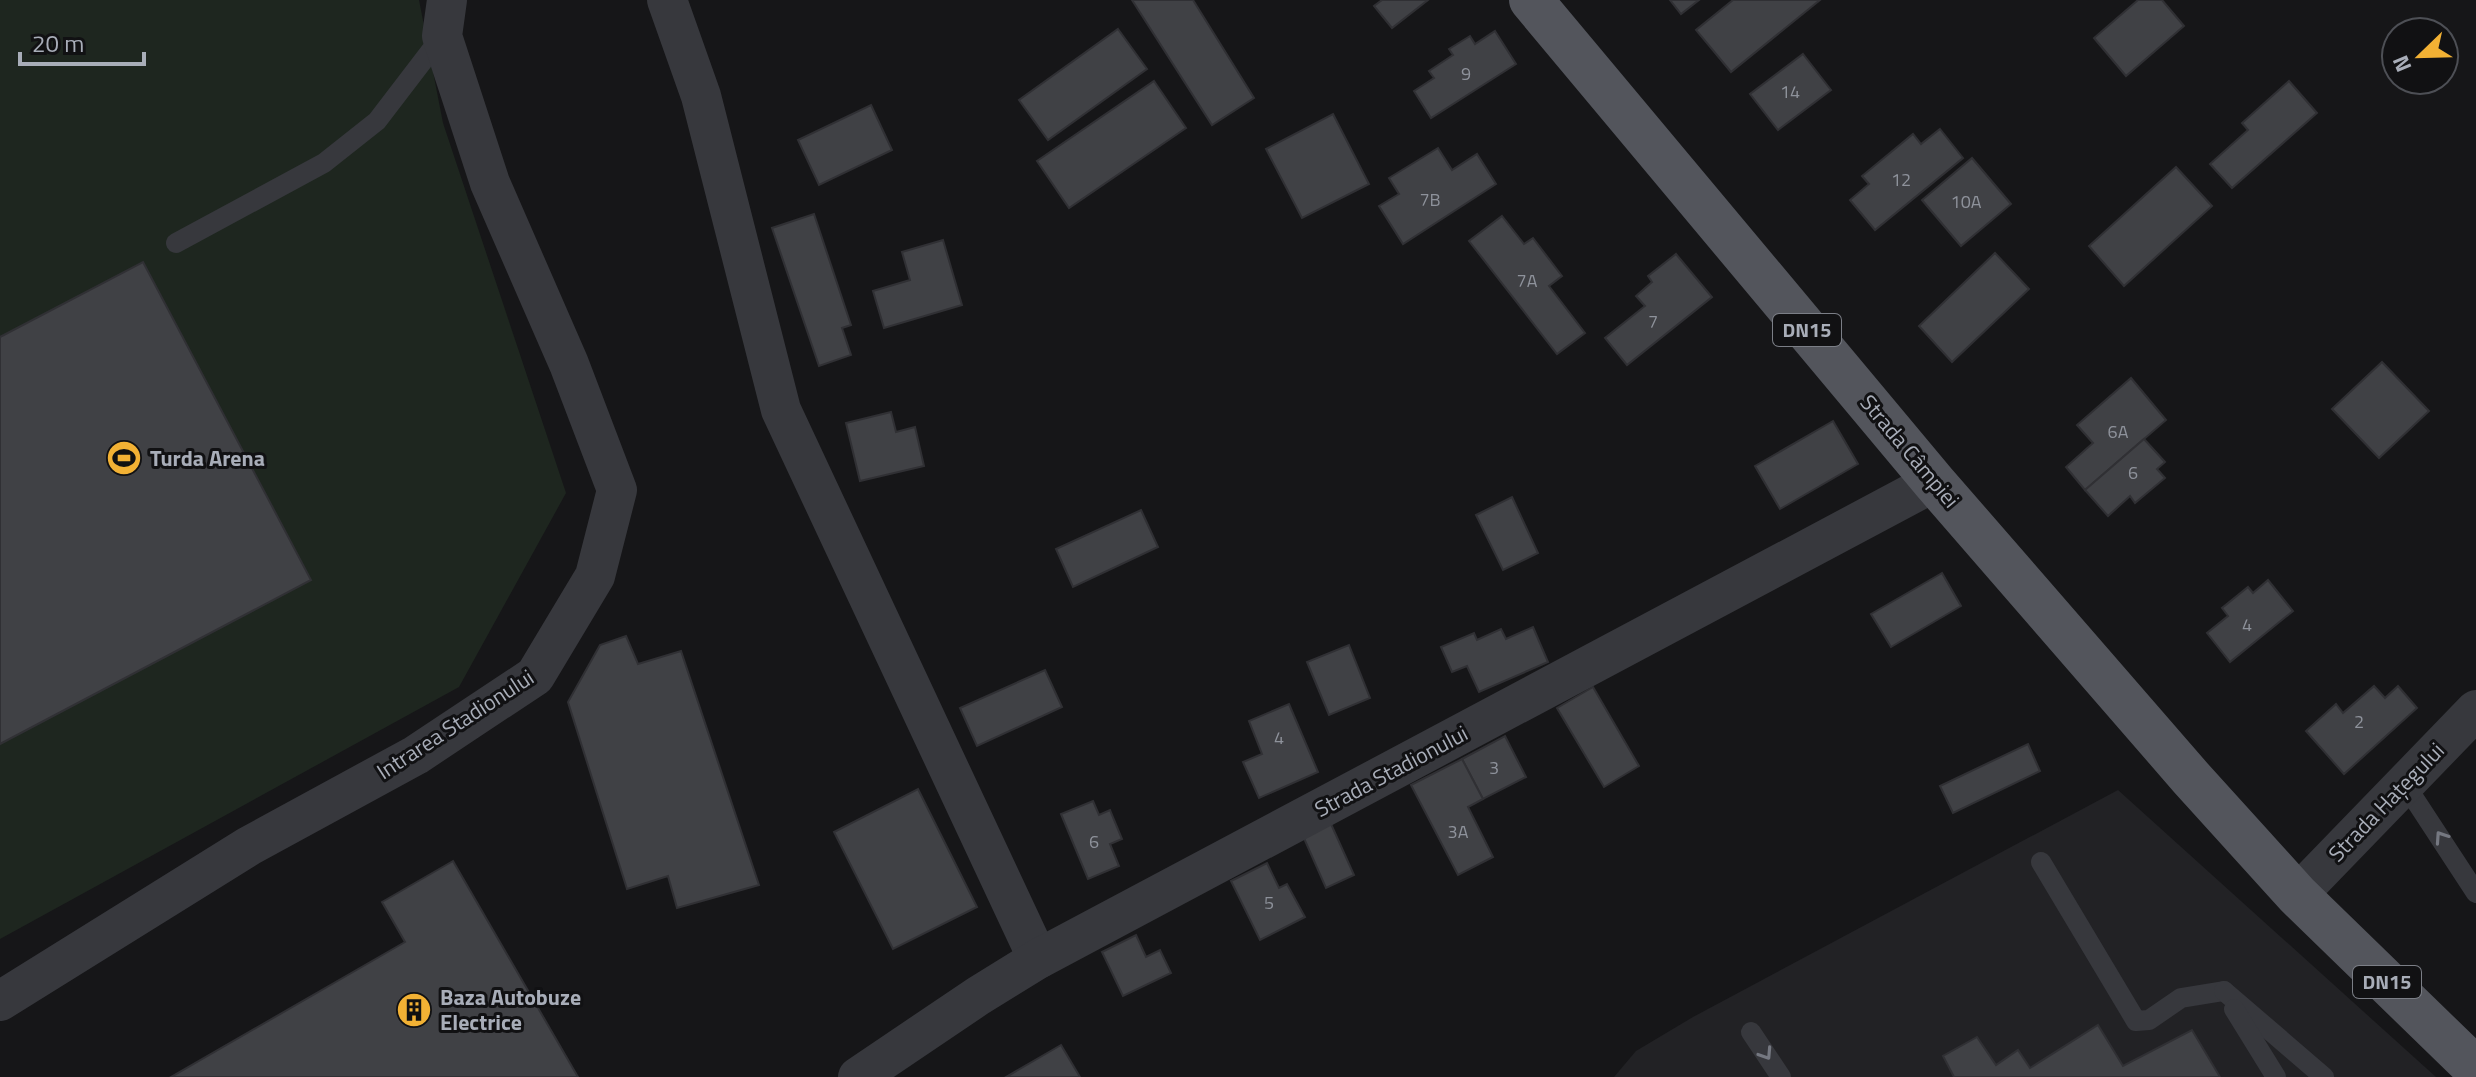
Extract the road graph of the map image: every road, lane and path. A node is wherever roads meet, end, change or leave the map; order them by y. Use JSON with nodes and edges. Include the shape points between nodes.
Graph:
{"nodes":[{"id":1,"x":667,"y":0,"type":"edge"},
{"id":2,"x":1531,"y":0,"type":"edge"},
{"id":3,"x":445,"y":18,"type":"edge"},
{"id":4,"x":176,"y":243,"type":"dead end"},
{"id":5,"x":1934,"y":482,"type":"junction"},
{"id":6,"x":2476,"y":710,"type":"edge"},
{"id":7,"x":2404,"y":783,"type":"junction"},
{"id":8,"x":2041,"y":862,"type":"dead end"},
{"id":9,"x":2476,"y":893,"type":"edge"},
{"id":10,"x":2297,"y":895,"type":"junction"},
{"id":11,"x":1038,"y":959,"type":"junction"},
{"id":12,"x":2224,"y":991,"type":"junction"},
{"id":13,"x":0,"y":1001,"type":"edge"},
{"id":14,"x":1751,"y":1032,"type":"dead end"},
{"id":15,"x":2476,"y":1069,"type":"edge"},
{"id":16,"x":858,"y":1077,"type":"edge"},
{"id":17,"x":1781,"y":1077,"type":"edge"},
{"id":18,"x":2276,"y":1077,"type":"edge"},
{"id":19,"x":2324,"y":1077,"type":"edge"}],
"edges":[{"from":1,"to":11,"type":"street","via":[[701,96],[781,410]]},
{"from":2,"to":5,"type":"main road","name":"Strada Câmpiei","number":"DN15"},
{"from":3,"to":4,"type":"lane","via":[[377,121],[324,163]]},
{"from":3,"to":13,"type":"street","name":"Intrarea Stadionului","via":[[490,183],[617,490],[595,576],[535,676],[416,755],[249,846]]},
{"from":5,"to":10,"type":"main road","name":"Strada Câmpiei","number":"DN15"},
{"from":5,"to":11,"type":"street","name":"Strada Stadionului"},
{"from":6,"to":7,"type":"street","name":"Strada Hațegului"},
{"from":9,"to":7,"type":"lane","one_way":true},
{"from":7,"to":10,"type":"street","name":"Strada Hațegului"},
{"from":8,"to":12,"type":"lane","via":[[2136,1021],[2149,1020],[2181,998]]},
{"from":10,"to":15,"type":"main road","number":"DN15"},
{"from":11,"to":16,"type":"street","name":"Strada Stadionului"},
{"from":12,"to":18,"type":"lane"},
{"from":12,"to":19,"type":"lane"},
{"from":14,"to":17,"type":"lane","one_way":true}]}
